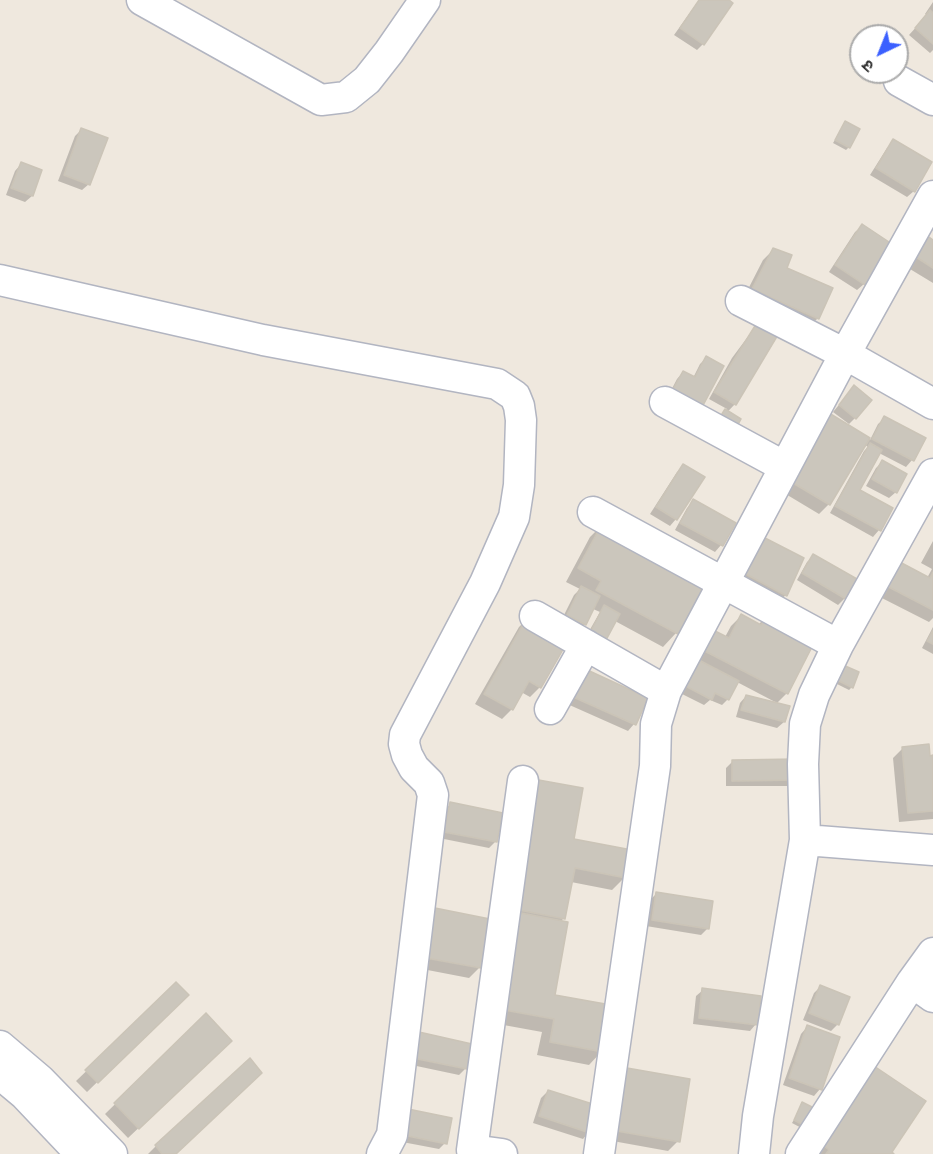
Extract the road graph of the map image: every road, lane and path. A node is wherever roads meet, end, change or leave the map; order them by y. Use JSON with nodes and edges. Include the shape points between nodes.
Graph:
{"nodes":[{"id":1,"x":142,"y":0,"type":"edge"},
{"id":2,"x":424,"y":0,"type":"edge"},
{"id":3,"x":904,"y":84,"type":"edge"},
{"id":4,"x":933,"y":100,"type":"edge"},
{"id":5,"x":933,"y":196,"type":"edge"},
{"id":6,"x":0,"y":280,"type":"edge"},
{"id":7,"x":741,"y":301,"type":"dead end"},
{"id":8,"x":845,"y":354,"type":"junction"},
{"id":9,"x":665,"y":402,"type":"dead end"},
{"id":10,"x":933,"y":405,"type":"edge"},
{"id":11,"x":785,"y":467,"type":"junction"},
{"id":12,"x":933,"y":474,"type":"edge"},
{"id":13,"x":593,"y":512,"type":"dead end"},
{"id":14,"x":723,"y":584,"type":"junction"},
{"id":15,"x":535,"y":616,"type":"dead end"},
{"id":16,"x":586,"y":645,"type":"junction"},
{"id":17,"x":838,"y":645,"type":"junction"},
{"id":18,"x":666,"y":691,"type":"junction"},
{"id":19,"x":550,"y":709,"type":"dead end"},
{"id":20,"x":523,"y":781,"type":"dead end"},
{"id":21,"x":806,"y":840,"type":"junction"},
{"id":22,"x":933,"y":850,"type":"edge"},
{"id":23,"x":933,"y":952,"type":"edge"},
{"id":24,"x":922,"y":989,"type":"edge"},
{"id":25,"x":2,"y":1057,"type":"edge"},
{"id":26,"x":472,"y":1152,"type":"edge"},
{"id":27,"x":81,"y":1154,"type":"edge"},
{"id":28,"x":112,"y":1154,"type":"edge"},
{"id":29,"x":382,"y":1154,"type":"edge"},
{"id":30,"x":502,"y":1154,"type":"edge"},
{"id":31,"x":599,"y":1154,"type":"edge"},
{"id":32,"x":754,"y":1154,"type":"edge"},
{"id":33,"x":801,"y":1154,"type":"edge"}],
"edges":[{"from":1,"to":2,"type":"street","via":[[321,100],[346,97],[367,80]]},
{"from":3,"to":4,"type":"street"},
{"from":5,"to":8,"type":"street"},
{"from":6,"to":29,"type":"street","via":[[263,340],[484,381],[515,396],[521,420],[514,517],[485,583],[408,727],[404,744],[433,795],[392,1135]]},
{"from":7,"to":8,"type":"street"},
{"from":8,"to":10,"type":"street"},
{"from":8,"to":11,"type":"street"},
{"from":9,"to":11,"type":"street"},
{"from":11,"to":14,"type":"street"},
{"from":12,"to":17,"type":"street"},
{"from":13,"to":14,"type":"street"},
{"from":14,"to":17,"type":"street"},
{"from":14,"to":18,"type":"street"},
{"from":15,"to":16,"type":"street"},
{"from":16,"to":18,"type":"street"},
{"from":16,"to":19,"type":"street"},
{"from":17,"to":21,"type":"street","via":[[814,695],[806,724]]},
{"from":18,"to":31,"type":"street","via":[[656,724],[655,766]]},
{"from":20,"to":26,"type":"street"},
{"from":21,"to":22,"type":"street"},
{"from":21,"to":32,"type":"street"},
{"from":23,"to":24,"type":"street"},
{"from":24,"to":33,"type":"street"},
{"from":25,"to":27,"type":"street","via":[[24,1094]]},
{"from":25,"to":28,"type":"street","via":[[40,1080]]},
{"from":26,"to":30,"type":"street"}]}
